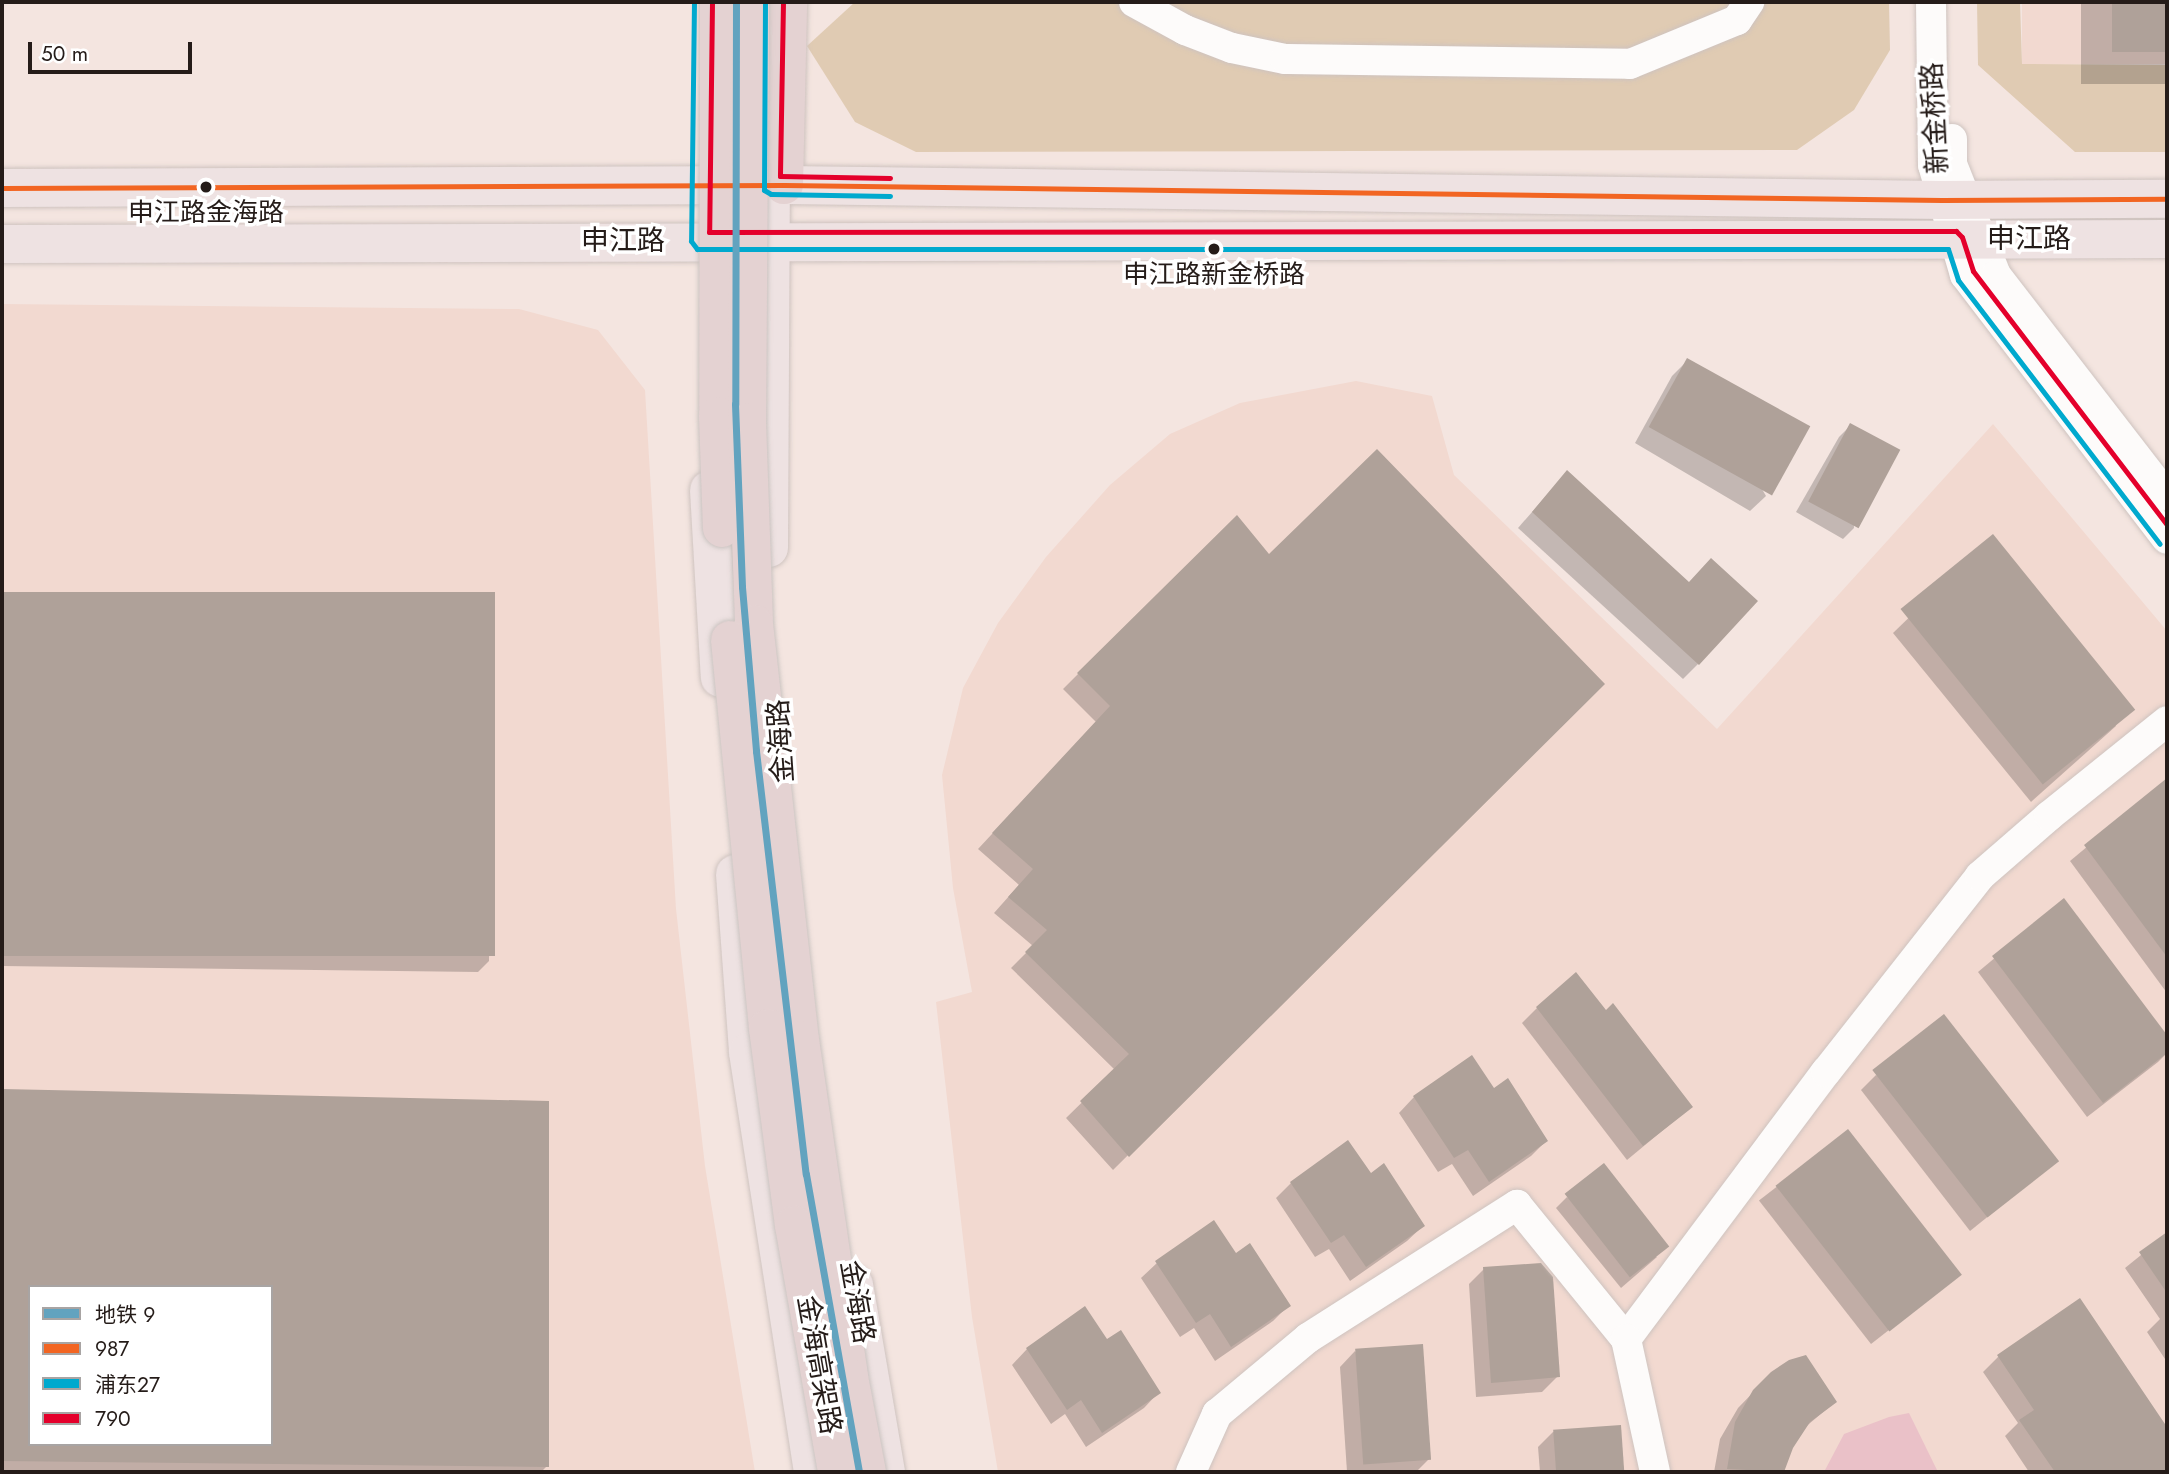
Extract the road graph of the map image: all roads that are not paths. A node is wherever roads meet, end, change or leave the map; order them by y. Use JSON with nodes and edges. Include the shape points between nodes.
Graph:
{"nodes":[{"id":1,"x":702,"y":2,"type":"edge"},
{"id":2,"x":719,"y":2,"type":"edge"},
{"id":3,"x":750,"y":2,"type":"edge"},
{"id":4,"x":774,"y":2,"type":"edge"},
{"id":5,"x":788,"y":2,"type":"edge"},
{"id":6,"x":1133,"y":2,"type":"edge"},
{"id":7,"x":1749,"y":2,"type":"edge"},
{"id":8,"x":1931,"y":2,"type":"edge"},
{"id":9,"x":1951,"y":2,"type":"edge"},
{"id":10,"x":701,"y":185,"type":"junction"},
{"id":11,"x":777,"y":185,"type":"junction"},
{"id":12,"x":2,"y":188,"type":"edge"},
{"id":13,"x":2167,"y":199,"type":"edge"},
{"id":14,"x":1955,"y":200,"type":"junction"},
{"id":15,"x":2167,"y":239,"type":"edge"},
{"id":16,"x":1968,"y":240,"type":"junction"},
{"id":17,"x":700,"y":241,"type":"junction"},
{"id":18,"x":769,"y":242,"type":"junction"},
{"id":19,"x":2,"y":244,"type":"edge"},
{"id":20,"x":2167,"y":496,"type":"edge"},
{"id":21,"x":2167,"y":539,"type":"edge"},
{"id":22,"x":2167,"y":722,"type":"edge"},
{"id":23,"x":1626,"y":1339,"type":"junction"},
{"id":24,"x":813,"y":1472,"type":"edge"},
{"id":25,"x":837,"y":1472,"type":"edge"},
{"id":26,"x":867,"y":1472,"type":"edge"},
{"id":27,"x":886,"y":1472,"type":"edge"},
{"id":28,"x":1191,"y":1472,"type":"edge"},
{"id":29,"x":1656,"y":1472,"type":"edge"}],
"edges":[{"from":1,"to":10,"type":"main road","name":"金海路"},
{"from":2,"to":25,"type":"highway","name":"金海高架路","bridge":true,"via":[[718,416],[738,742],[794,1225]]},
{"from":3,"to":26,"type":"highway","name":"金海高架路","bridge":true,"via":[[747,422],[754,624],[800,1040]]},
{"from":4,"to":11,"type":"main road","name":"金海路"},
{"from":5,"to":11,"type":"highway"},
{"from":6,"to":7,"type":"street","via":[[1232,48],[1285,59],[1630,64],[1737,20]]},
{"from":8,"to":14,"type":"street","name":"新金桥路","via":[[1933,165]]},
{"from":9,"to":14,"type":"street","name":"新金桥路"},
{"from":10,"to":11,"type":"main road","name":"申江路"},
{"from":10,"to":12,"type":"main road","name":"申江路"},
{"from":10,"to":17,"type":"main road","name":"金海路"},
{"from":11,"to":14,"type":"main road","name":"申江路"},
{"from":11,"to":18,"type":"main road","name":"金海路"},
{"from":13,"to":14,"type":"main road","name":"申江路"},
{"from":14,"to":16,"type":"street","name":"新金桥路"},
{"from":15,"to":16,"type":"main road","name":"申江路"},
{"from":16,"to":18,"type":"main road","name":"申江路"},
{"from":16,"to":20,"type":"street","name":"新金桥路"},
{"from":16,"to":21,"type":"street","name":"新金桥路","via":[[1965,275]]},
{"from":17,"to":18,"type":"main road","name":"申江路"},
{"from":17,"to":19,"type":"main road","name":"申江路"},
{"from":17,"to":24,"type":"main road","name":"金海路","via":[[712,564],[748,1052]]},
{"from":18,"to":27,"type":"main road","name":"金海路","via":[[769,579],[790,862],[822,1099]]},
{"from":22,"to":23,"type":"street","via":[[1980,876]]},
{"from":23,"to":28,"type":"street","via":[[1517,1205],[1308,1338],[1217,1414]]},
{"from":23,"to":29,"type":"street"}]}
